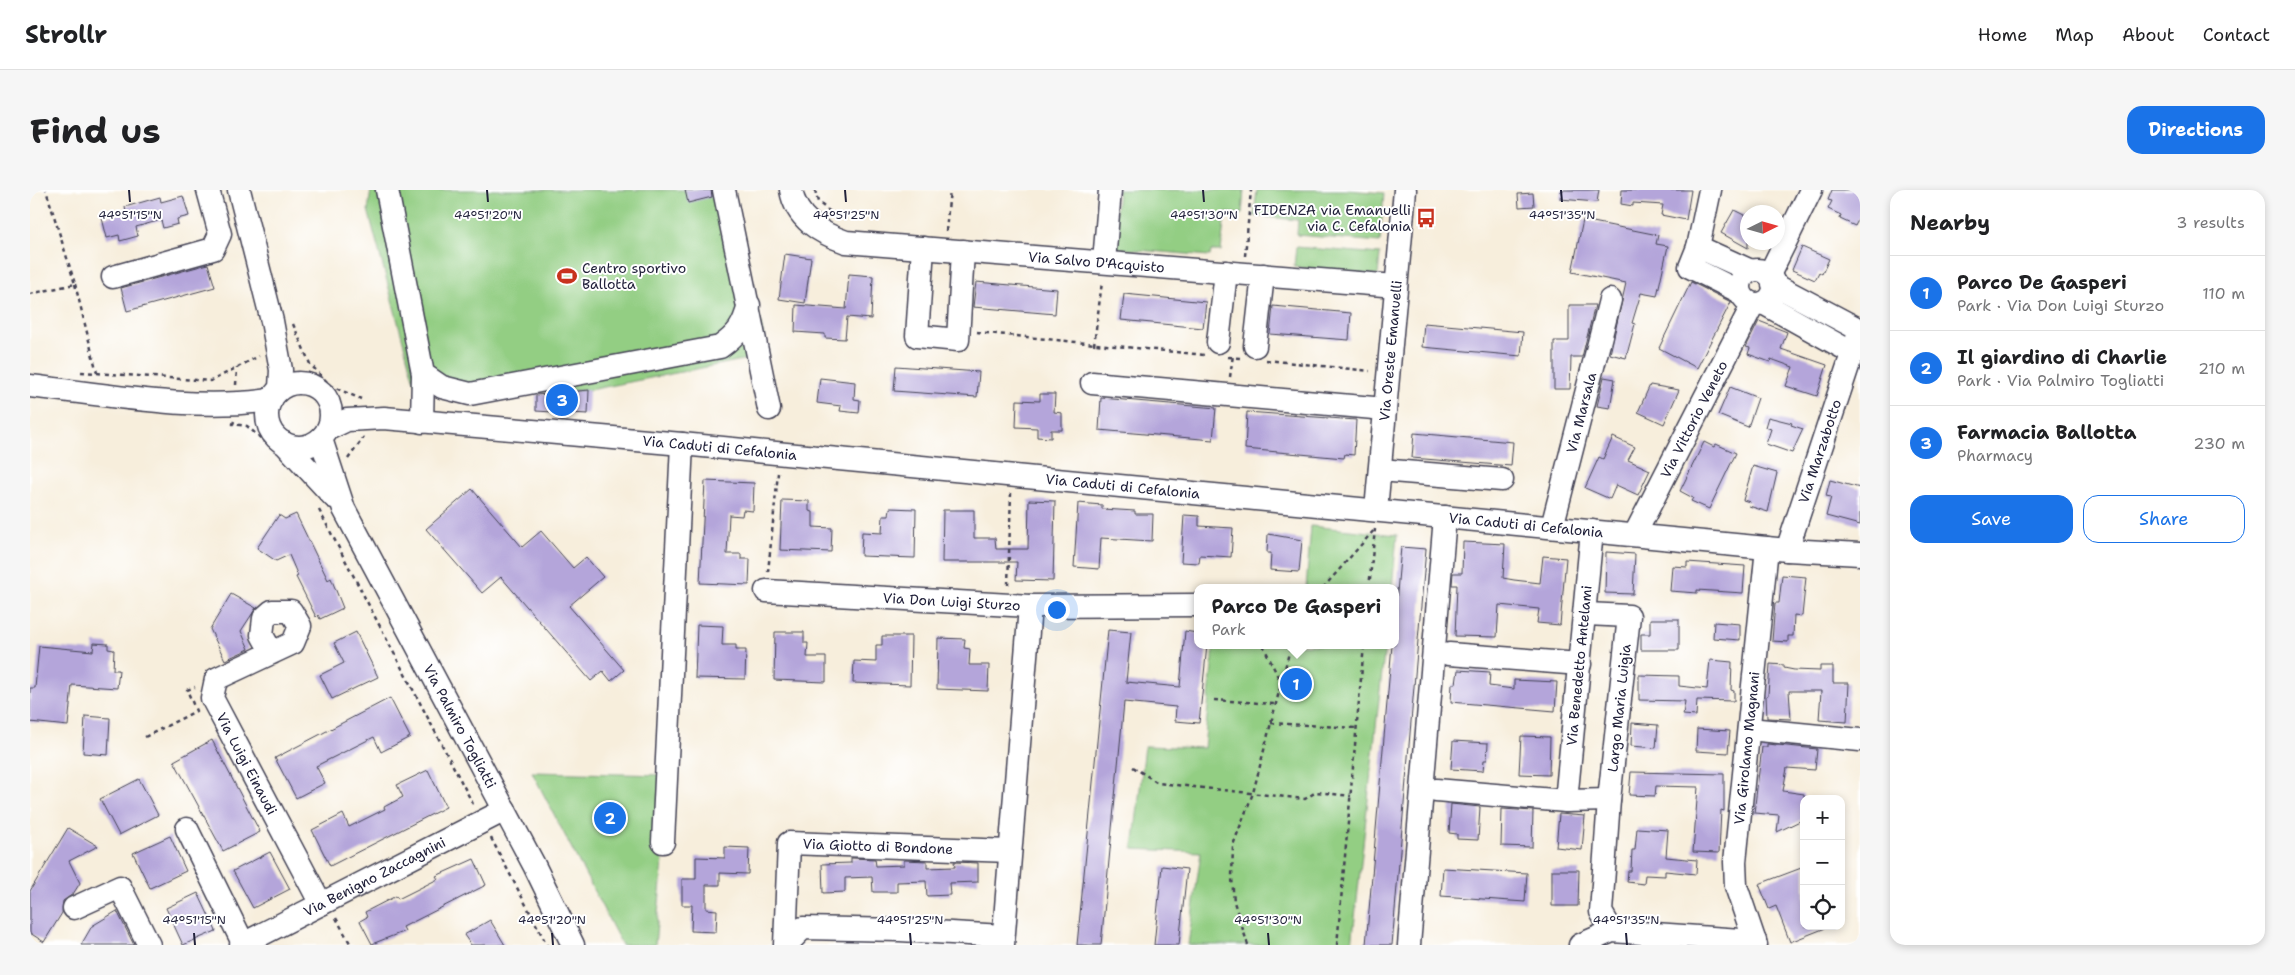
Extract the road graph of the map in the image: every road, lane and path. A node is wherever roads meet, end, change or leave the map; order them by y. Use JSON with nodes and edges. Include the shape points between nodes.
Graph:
{"nodes":[{"id":1,"x":46,"y":190,"type":"edge"},
{"id":2,"x":208,"y":190,"type":"edge"},
{"id":3,"x":239,"y":190,"type":"edge"},
{"id":4,"x":387,"y":190,"type":"edge"},
{"id":5,"x":724,"y":190,"type":"edge"},
{"id":6,"x":791,"y":190,"type":"edge"},
{"id":7,"x":815,"y":190,"type":"edge"},
{"id":8,"x":950,"y":190,"type":"edge"},
{"id":9,"x":1110,"y":190,"type":"edge"},
{"id":10,"x":1251,"y":190,"type":"edge"},
{"id":11,"x":1405,"y":190,"type":"edge"},
{"id":12,"x":1710,"y":190,"type":"edge"},
{"id":13,"x":1811,"y":190,"type":"edge"},
{"id":14,"x":837,"y":217,"type":"dead end"},
{"id":15,"x":1247,"y":236,"type":"dead end"},
{"id":16,"x":944,"y":249,"type":"junction"},
{"id":17,"x":1694,"y":257,"type":"junction"},
{"id":18,"x":1104,"y":262,"type":"junction"},
{"id":19,"x":1226,"y":272,"type":"junction"},
{"id":20,"x":1263,"y":275,"type":"junction"},
{"id":21,"x":1764,"y":276,"type":"junction"},
{"id":22,"x":113,"y":277,"type":"dead end"},
{"id":23,"x":75,"y":284,"type":"junction"},
{"id":24,"x":1396,"y":286,"type":"junction"},
{"id":25,"x":30,"y":294,"type":"edge"},
{"id":26,"x":1610,"y":300,"type":"dead end"},
{"id":27,"x":1752,"y":300,"type":"junction"},
{"id":28,"x":749,"y":305,"type":"junction"},
{"id":29,"x":272,"y":321,"type":"junction"},
{"id":30,"x":958,"y":330,"type":"junction"},
{"id":31,"x":1860,"y":330,"type":"edge"},
{"id":32,"x":300,"y":342,"type":"dead end"},
{"id":33,"x":1094,"y":345,"type":"junction"},
{"id":34,"x":1218,"y":351,"type":"junction"},
{"id":35,"x":1851,"y":352,"type":"junction"},
{"id":36,"x":1253,"y":355,"type":"junction"},
{"id":37,"x":237,"y":368,"type":"dead end"},
{"id":38,"x":78,"y":372,"type":"dead end"},
{"id":39,"x":1388,"y":372,"type":"junction"},
{"id":40,"x":97,"y":373,"type":"junction"},
{"id":41,"x":423,"y":374,"type":"junction"},
{"id":42,"x":1092,"y":384,"type":"dead end"},
{"id":43,"x":30,"y":386,"type":"edge"},
{"id":44,"x":320,"y":391,"type":"junction"},
{"id":45,"x":276,"y":394,"type":"junction"},
{"id":46,"x":368,"y":402,"type":"dead end"},
{"id":47,"x":206,"y":405,"type":"junction"},
{"id":48,"x":769,"y":409,"type":"dead end"},
{"id":49,"x":1385,"y":409,"type":"junction"},
{"id":50,"x":384,"y":418,"type":"junction"},
{"id":51,"x":422,"y":422,"type":"junction"},
{"id":52,"x":232,"y":424,"type":"dead end"},
{"id":53,"x":269,"y":425,"type":"junction"},
{"id":54,"x":367,"y":432,"type":"dead end"},
{"id":55,"x":325,"y":434,"type":"junction"},
{"id":56,"x":682,"y":444,"type":"junction"},
{"id":57,"x":276,"y":446,"type":"junction"},
{"id":58,"x":346,"y":462,"type":"dead end"},
{"id":59,"x":778,"y":470,"type":"dead end"},
{"id":60,"x":1380,"y":470,"type":"junction"},
{"id":61,"x":1502,"y":480,"type":"dead end"},
{"id":62,"x":1011,"y":488,"type":"dead end"},
{"id":63,"x":316,"y":504,"type":"dead end"},
{"id":64,"x":344,"y":509,"type":"junction"},
{"id":65,"x":1445,"y":517,"type":"junction"},
{"id":66,"x":1375,"y":520,"type":"junction"},
{"id":67,"x":1552,"y":527,"type":"junction"},
{"id":68,"x":1592,"y":531,"type":"junction"},
{"id":69,"x":1635,"y":534,"type":"junction"},
{"id":70,"x":1777,"y":549,"type":"junction"},
{"id":71,"x":1860,"y":554,"type":"edge"},
{"id":72,"x":1326,"y":584,"type":"edge"},
{"id":73,"x":1369,"y":584,"type":"edge"},
{"id":74,"x":766,"y":591,"type":"joint"},
{"id":75,"x":1007,"y":604,"type":"junction"},
{"id":76,"x":1194,"y":605,"type":"edge"},
{"id":77,"x":1030,"y":606,"type":"junction"},
{"id":78,"x":1586,"y":614,"type":"junction"},
{"id":79,"x":1264,"y":649,"type":"edge"},
{"id":80,"x":1290,"y":649,"type":"edge"},
{"id":81,"x":1364,"y":649,"type":"edge"},
{"id":82,"x":272,"y":652,"type":"dead end"},
{"id":83,"x":1450,"y":654,"type":"dead end"},
{"id":84,"x":1580,"y":664,"type":"junction"},
{"id":85,"x":216,"y":679,"type":"junction"},
{"id":86,"x":1281,"y":683,"type":"junction"},
{"id":87,"x":1214,"y":700,"type":"dead end"},
{"id":88,"x":1275,"y":704,"type":"junction"},
{"id":89,"x":1271,"y":723,"type":"junction"},
{"id":90,"x":1357,"y":728,"type":"junction"},
{"id":91,"x":1749,"y":729,"type":"junction"},
{"id":92,"x":145,"y":737,"type":"dead end"},
{"id":93,"x":1860,"y":740,"type":"edge"},
{"id":94,"x":1133,"y":767,"type":"dead end"},
{"id":95,"x":1436,"y":790,"type":"dead end"},
{"id":96,"x":1254,"y":793,"type":"junction"},
{"id":97,"x":1351,"y":796,"type":"junction"},
{"id":98,"x":1609,"y":800,"type":"junction"},
{"id":99,"x":1566,"y":801,"type":"junction"},
{"id":100,"x":505,"y":810,"type":"junction"},
{"id":101,"x":482,"y":821,"type":"junction"},
{"id":102,"x":187,"y":829,"type":"dead end"},
{"id":103,"x":663,"y":842,"type":"dead end"},
{"id":104,"x":1010,"y":851,"type":"junction"},
{"id":105,"x":324,"y":902,"type":"junction"},
{"id":106,"x":74,"y":908,"type":"dead end"},
{"id":107,"x":1612,"y":931,"type":"junction"},
{"id":108,"x":900,"y":938,"type":"edge"},
{"id":109,"x":1003,"y":940,"type":"edge"},
{"id":110,"x":1755,"y":943,"type":"edge"},
{"id":111,"x":149,"y":945,"type":"edge"},
{"id":112,"x":243,"y":945,"type":"edge"},
{"id":113,"x":351,"y":945,"type":"edge"},
{"id":114,"x":547,"y":945,"type":"edge"},
{"id":115,"x":573,"y":945,"type":"edge"},
{"id":116,"x":786,"y":945,"type":"edge"},
{"id":117,"x":1248,"y":945,"type":"edge"},
{"id":118,"x":1337,"y":945,"type":"edge"},
{"id":119,"x":1409,"y":945,"type":"edge"},
{"id":120,"x":1580,"y":945,"type":"edge"}],
"edges":[{"from":1,"to":23,"type":"path"},
{"from":2,"to":22,"type":"street","via":[[220,234],[213,249]]},
{"from":3,"to":29,"type":"street","name":"Via Palmiro Togliatti"},
{"from":4,"to":41,"type":"street"},
{"from":5,"to":28,"type":"street"},
{"from":6,"to":16,"type":"street","name":"Via Salvo D'Acquisto","via":[[804,219],[824,234],[846,242]]},
{"from":7,"to":14,"type":"path","via":[[818,202]]},
{"from":8,"to":16,"type":"path"},
{"from":9,"to":18,"type":"street"},
{"from":10,"to":15,"type":"path"},
{"from":11,"to":24,"type":"street","name":"Via Oreste Emanuelli"},
{"from":12,"to":17,"type":"street"},
{"from":13,"to":21,"type":"street"},
{"from":16,"to":18,"type":"street","name":"Via Salvo D'Acquisto"},
{"from":16,"to":30,"type":"street"},
{"from":16,"to":30,"type":"street","via":[[918,336],[958,340]]},
{"from":17,"to":21,"type":"street","name":"Via Marzabotto"},
{"from":17,"to":27,"type":"street"},
{"from":18,"to":19,"type":"street","name":"Via Salvo D'Acquisto"},
{"from":18,"to":33,"type":"path"},
{"from":19,"to":20,"type":"street","name":"Via Salvo D'Acquisto"},
{"from":19,"to":34,"type":"street"},
{"from":20,"to":24,"type":"street","name":"Via Salvo D'Acquisto"},
{"from":20,"to":36,"type":"street"},
{"from":21,"to":27,"type":"street","via":[[1773,293]]},
{"from":21,"to":27,"type":"street","via":[[1740,281]]},
{"from":21,"to":31,"type":"street","name":"Via Marzabotto"},
{"from":23,"to":25,"type":"path"},
{"from":23,"to":40,"type":"path"},
{"from":24,"to":39,"type":"street","name":"Via Oreste Emanuelli"},
{"from":26,"to":67,"type":"street","name":"Via Marsala"},
{"from":27,"to":35,"type":"street"},
{"from":27,"to":69,"type":"street","name":"Via Vittorio Veneto"},
{"from":28,"to":41,"type":"street","via":[[737,335],[720,347],[470,394],[442,387]]},
{"from":28,"to":48,"type":"street"},
{"from":29,"to":44,"type":"street","name":"Via Palmiro Togliatti","via":[[299,367]]},
{"from":29,"to":45,"type":"street","name":"Via Palmiro Togliatti","via":[[281,370]]},
{"from":30,"to":33,"type":"path"},
{"from":31,"to":35,"type":"street","name":"Via Marzabotto"},
{"from":32,"to":46,"type":"path","via":[[310,364],[331,386]]},
{"from":33,"to":34,"type":"path"},
{"from":34,"to":36,"type":"path"},
{"from":35,"to":70,"type":"street","name":"Via Marzabotto"},
{"from":36,"to":39,"type":"path"},
{"from":37,"to":40,"type":"path","via":[[212,381]]},
{"from":38,"to":40,"type":"path"},
{"from":39,"to":49,"type":"street","name":"Via Oreste Emanuelli"},
{"from":41,"to":51,"type":"street"},
{"from":42,"to":49,"type":"street"},
{"from":43,"to":47,"type":"street"},
{"from":44,"to":45,"type":"street","via":[[297,382]]},
{"from":44,"to":50,"type":"street","name":"Via Caduti di Cefalonia","via":[[346,406]]},
{"from":44,"to":55,"type":"street","name":"Via Palmiro Togliatti","via":[[332,412]]},
{"from":45,"to":47,"type":"street","via":[[240,404]]},
{"from":45,"to":53,"type":"street","name":"Via Palmiro Togliatti","via":[[268,408]]},
{"from":47,"to":53,"type":"street"},
{"from":49,"to":60,"type":"street","name":"Via Oreste Emanuelli"},
{"from":50,"to":51,"type":"street","name":"Via Caduti di Cefalonia"},
{"from":50,"to":55,"type":"street","name":"Via Caduti di Cefalonia","via":[[347,420]]},
{"from":51,"to":56,"type":"street","name":"Via Caduti di Cefalonia"},
{"from":52,"to":57,"type":"path","via":[[247,426]]},
{"from":53,"to":57,"type":"street","name":"Via Palmiro Togliatti","via":[[277,438]]},
{"from":54,"to":58,"type":"path"},
{"from":55,"to":57,"type":"street","via":[[303,447]]},
{"from":55,"to":64,"type":"street","name":"Via Palmiro Togliatti"},
{"from":56,"to":66,"type":"street","name":"Via Caduti di Cefalonia"},
{"from":56,"to":103,"type":"street"},
{"from":57,"to":64,"type":"street","name":"Via Palmiro Togliatti","via":[[314,474]]},
{"from":59,"to":74,"type":"path"},
{"from":60,"to":61,"type":"street"},
{"from":60,"to":66,"type":"street","name":"Via Oreste Emanuelli"},
{"from":62,"to":75,"type":"path"},
{"from":63,"to":101,"type":"path"},
{"from":64,"to":100,"type":"street","name":"Via Palmiro Togliatti"},
{"from":65,"to":66,"type":"street","name":"Via Caduti di Cefalonia"},
{"from":65,"to":67,"type":"street","name":"Via Caduti di Cefalonia"},
{"from":65,"to":119,"type":"street"},
{"from":66,"to":72,"type":"path"},
{"from":66,"to":73,"type":"path"},
{"from":67,"to":68,"type":"street","name":"Via Caduti di Cefalonia"},
{"from":68,"to":69,"type":"street","name":"Via Caduti di Cefalonia"},
{"from":68,"to":78,"type":"street","name":"Via Benedetto Antelami"},
{"from":69,"to":70,"type":"street","name":"Via Caduti di Cefalonia"},
{"from":70,"to":71,"type":"street","name":"Via Caduti di Cefalonia"},
{"from":70,"to":91,"type":"street","name":"Via Girolamo Magnani"},
{"from":74,"to":75,"type":"street","name":"Via Don Luigi Sturzo"},
{"from":75,"to":77,"type":"street","name":"Via Don Luigi Sturzo"},
{"from":76,"to":77,"type":"street","name":"Via Don Luigi Sturzo"},
{"from":77,"to":104,"type":"street","name":"Via Giotto di Bondone"},
{"from":78,"to":84,"type":"street","name":"Via Benedetto Antelami"},
{"from":78,"to":98,"type":"street","name":"Largo Maria Luigia","via":[[1629,616]]},
{"from":79,"to":86,"type":"path"},
{"from":80,"to":86,"type":"path"},
{"from":81,"to":90,"type":"path"},
{"from":82,"to":85,"type":"street"},
{"from":83,"to":84,"type":"street"},
{"from":84,"to":99,"type":"street","name":"Via Benedetto Antelami"},
{"from":85,"to":92,"type":"path","via":[[187,690],[196,711]]},
{"from":85,"to":105,"type":"street","name":"Via Luigi Einaudi","via":[[212,698]]},
{"from":86,"to":88,"type":"path"},
{"from":87,"to":88,"type":"path"},
{"from":88,"to":89,"type":"path"},
{"from":89,"to":90,"type":"path"},
{"from":89,"to":96,"type":"path"},
{"from":90,"to":97,"type":"path"},
{"from":91,"to":93,"type":"street"},
{"from":91,"to":110,"type":"street","name":"Via Girolamo Magnani","via":[[1735,862],[1736,886]]},
{"from":94,"to":96,"type":"path","via":[[1158,783]]},
{"from":95,"to":99,"type":"street"},
{"from":96,"to":97,"type":"path","via":[[1305,799],[1316,792]]},
{"from":96,"to":117,"type":"path","via":[[1233,845],[1234,902]]},
{"from":97,"to":118,"type":"path"},
{"from":98,"to":99,"type":"street"},
{"from":98,"to":107,"type":"street","via":[[1601,912]]},
{"from":100,"to":101,"type":"street","name":"Via Benigno Zaccagnini"},
{"from":100,"to":115,"type":"street","name":"Via Palmiro Togliatti"},
{"from":101,"to":105,"type":"street","name":"Via Benigno Zaccagnini"},
{"from":101,"to":114,"type":"path"},
{"from":102,"to":112,"type":"street","name":"Via Benigno Zaccagnini"},
{"from":104,"to":109,"type":"street","name":"Via Giotto di Bondone"},
{"from":104,"to":116,"type":"street","name":"Via Giotto di Bondone","via":[[788,843]]},
{"from":105,"to":112,"type":"street","name":"Via Benigno Zaccagnini"},
{"from":105,"to":113,"type":"path"},
{"from":106,"to":111,"type":"street","via":[[120,888]]},
{"from":107,"to":110,"type":"street"},
{"from":107,"to":120,"type":"street"},
{"from":108,"to":109,"type":"street","name":"Via Giotto di Bondone"},
{"from":108,"to":116,"type":"street","name":"Via Giotto di Bondone","via":[[803,928]]}]}
